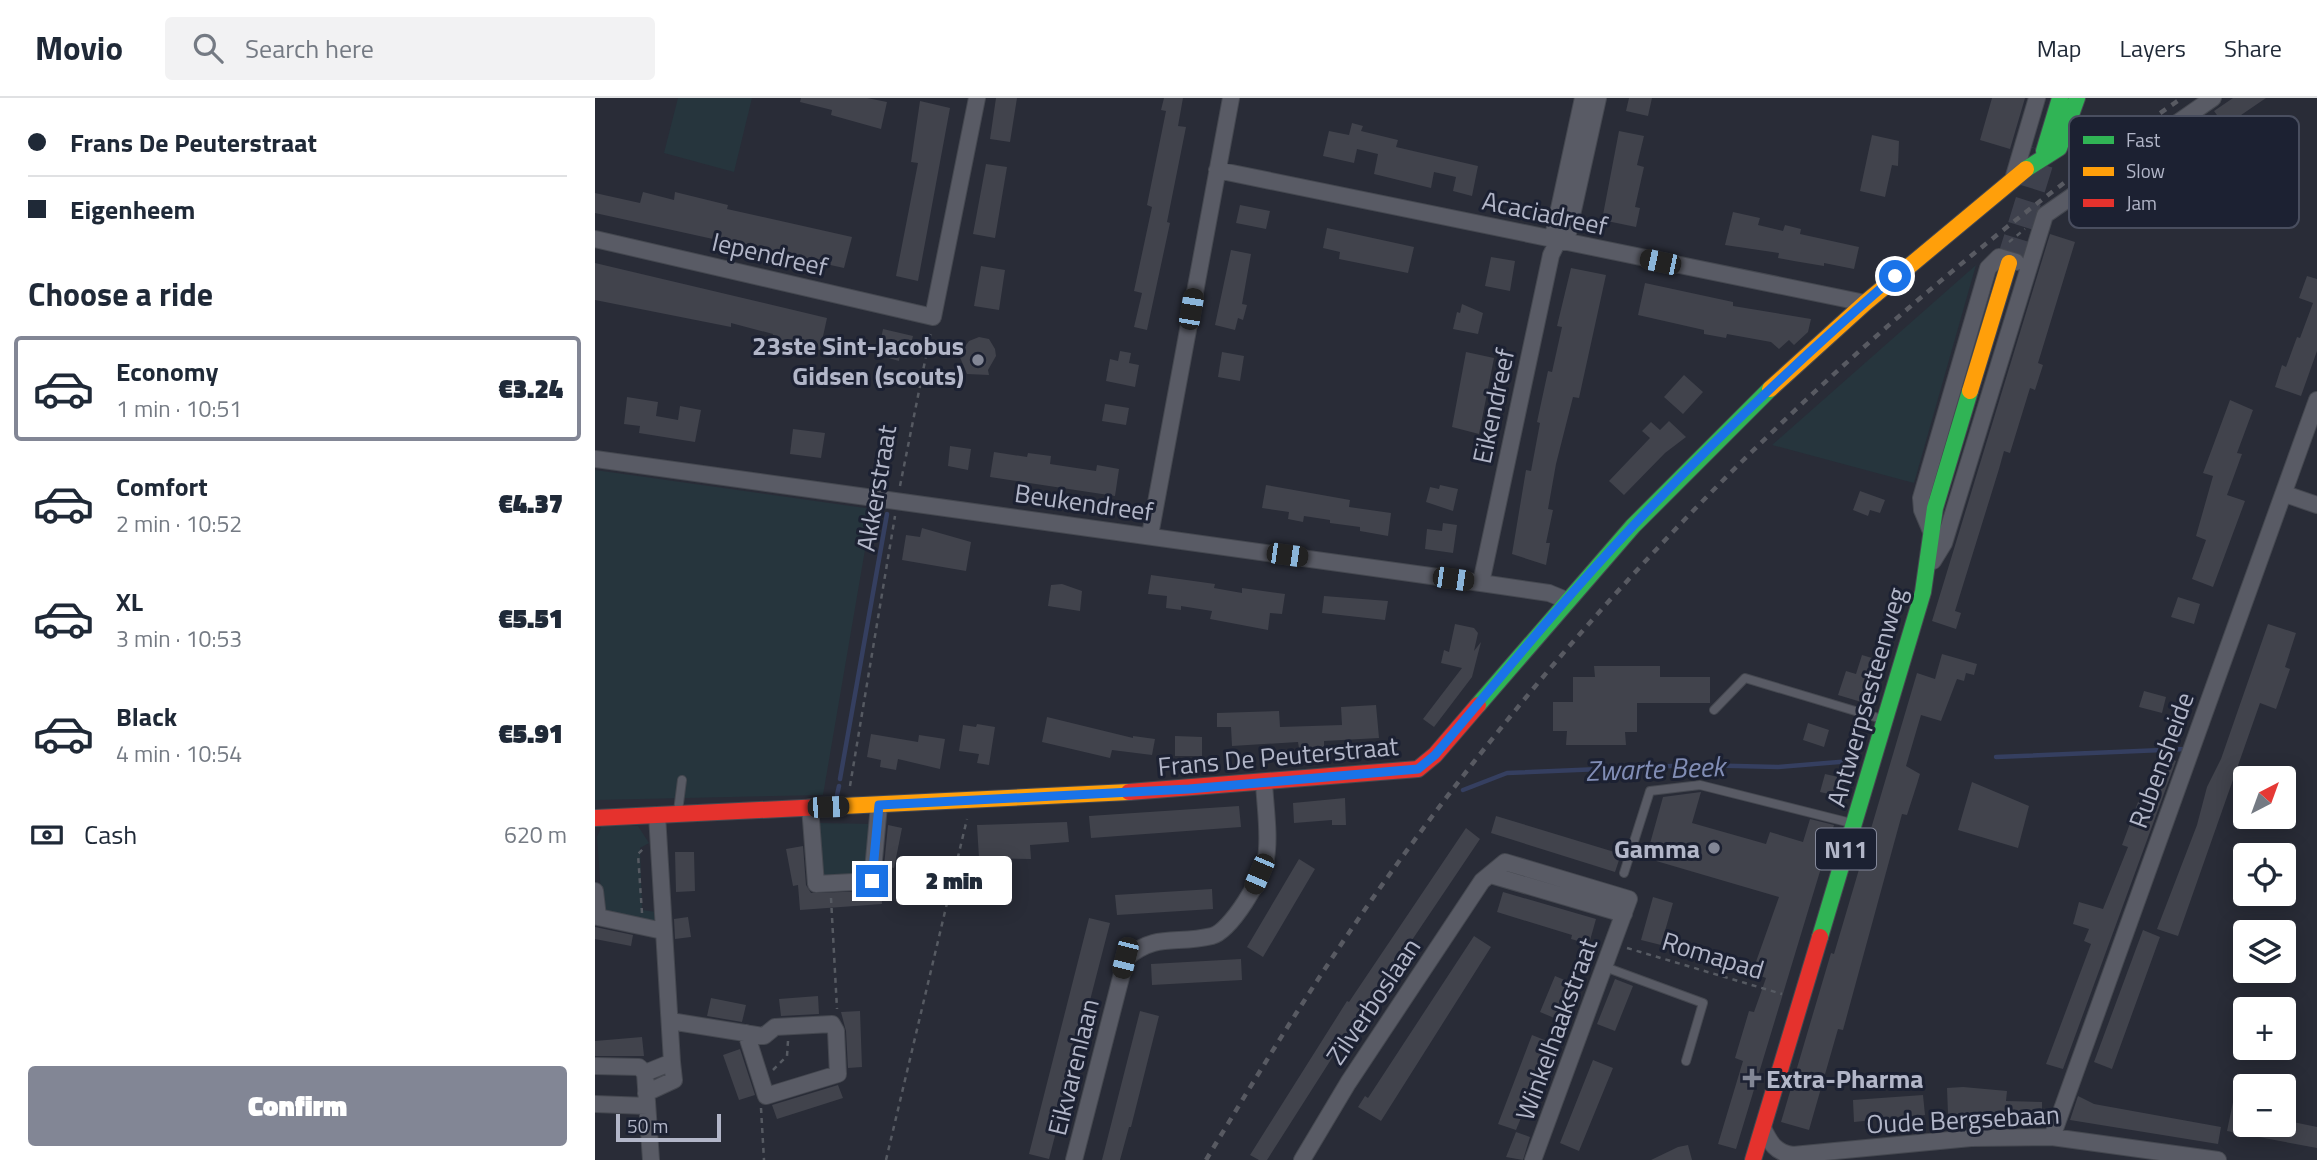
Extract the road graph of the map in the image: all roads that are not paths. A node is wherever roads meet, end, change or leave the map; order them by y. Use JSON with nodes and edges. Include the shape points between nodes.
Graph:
{"nodes":[{"id":1,"x":977,"y":98,"type":"edge"},
{"id":2,"x":1231,"y":98,"type":"edge"},
{"id":3,"x":1583,"y":98,"type":"edge"},
{"id":4,"x":1598,"y":98,"type":"edge"},
{"id":5,"x":2037,"y":98,"type":"edge"},
{"id":6,"x":2060,"y":98,"type":"edge"},
{"id":7,"x":2077,"y":98,"type":"edge"},
{"id":8,"x":2213,"y":98,"type":"edge"},
{"id":9,"x":2071,"y":116,"type":"edge"},
{"id":10,"x":2187,"y":116,"type":"edge"},
{"id":11,"x":2069,"y":123,"type":"edge"},
{"id":12,"x":2024,"y":141,"type":"junction"},
{"id":13,"x":2043,"y":154,"type":"junction"},
{"id":14,"x":1217,"y":170,"type":"junction"},
{"id":15,"x":2014,"y":176,"type":"junction"},
{"id":16,"x":2069,"y":198,"type":"edge"},
{"id":17,"x":595,"y":239,"type":"edge"},
{"id":18,"x":1558,"y":241,"type":"junction"},
{"id":19,"x":2026,"y":271,"type":"junction"},
{"id":20,"x":1865,"y":303,"type":"junction"},
{"id":21,"x":2317,"y":400,"type":"edge"},
{"id":22,"x":595,"y":459,"type":"edge"},
{"id":23,"x":2285,"y":494,"type":"junction"},
{"id":24,"x":2317,"y":505,"type":"edge"},
{"id":25,"x":1150,"y":535,"type":"junction"},
{"id":26,"x":1928,"y":569,"type":"junction"},
{"id":27,"x":1481,"y":583,"type":"junction"},
{"id":28,"x":1566,"y":600,"type":"junction"},
{"id":29,"x":1714,"y":710,"type":"dead end"},
{"id":30,"x":1885,"y":720,"type":"junction"},
{"id":31,"x":682,"y":780,"type":"dead end"},
{"id":32,"x":1264,"y":782,"type":"junction"},
{"id":33,"x":879,"y":805,"type":"junction"},
{"id":34,"x":810,"y":807,"type":"junction"},
{"id":35,"x":678,"y":814,"type":"junction"},
{"id":36,"x":657,"y":815,"type":"junction"},
{"id":37,"x":595,"y":818,"type":"edge"},
{"id":38,"x":1854,"y":824,"type":"junction"},
{"id":39,"x":1625,"y":873,"type":"dead end"},
{"id":40,"x":595,"y":891,"type":"edge"},
{"id":41,"x":1624,"y":914,"type":"joint"},
{"id":42,"x":663,"y":931,"type":"junction"},
{"id":43,"x":1605,"y":967,"type":"junction"},
{"id":44,"x":670,"y":1021,"type":"junction"},
{"id":45,"x":746,"y":1033,"type":"junction"},
{"id":46,"x":1686,"y":1061,"type":"dead end"},
{"id":47,"x":672,"y":1062,"type":"junction"},
{"id":48,"x":595,"y":1066,"type":"edge"},
{"id":49,"x":645,"y":1073,"type":"junction"},
{"id":50,"x":647,"y":1100,"type":"junction"},
{"id":51,"x":595,"y":1104,"type":"edge"},
{"id":52,"x":1763,"y":1129,"type":"junction"},
{"id":53,"x":2052,"y":1137,"type":"junction"},
{"id":54,"x":1789,"y":1158,"type":"edge"},
{"id":55,"x":651,"y":1160,"type":"edge"},
{"id":56,"x":1074,"y":1160,"type":"edge"},
{"id":57,"x":1301,"y":1160,"type":"edge"},
{"id":58,"x":1533,"y":1160,"type":"edge"},
{"id":59,"x":1753,"y":1160,"type":"edge"},
{"id":60,"x":2218,"y":1160,"type":"edge"}],
"edges":[{"from":1,"to":17,"type":"street","name":"Iependreef","via":[[933,317]]},
{"from":2,"to":14,"type":"street"},
{"from":3,"to":18,"type":"street","name":"Eikendreef","via":[[1554,232]]},
{"from":4,"to":18,"type":"street","name":"Eikendreef","via":[[1568,233]]},
{"from":5,"to":12,"type":"street"},
{"from":6,"to":13,"type":"street"},
{"from":7,"to":9,"type":"street"},
{"from":8,"to":10,"type":"street","name":"Antwerpsesteenweg"},
{"from":11,"to":13,"type":"street","via":[[2059,148]]},
{"from":12,"to":13,"type":"street"},
{"from":12,"to":15,"type":"street"},
{"from":13,"to":15,"type":"street"},
{"from":14,"to":18,"type":"street","name":"Acaciadreef"},
{"from":14,"to":25,"type":"street"},
{"from":15,"to":20,"type":"street","name":"Frans De Peuterstraat"},
{"from":16,"to":19,"type":"street","name":"Antwerpsesteenweg","via":[[2045,215]]},
{"from":18,"to":20,"type":"street","name":"Acaciadreef"},
{"from":18,"to":27,"type":"street","name":"Eikendreef","via":[[1551,254]]},
{"from":19,"to":26,"type":"street","name":"Antwerpsesteenweg","via":[[1944,543]]},
{"from":19,"to":26,"type":"street","name":"Antwerpsesteenweg","number":"N11","via":[[2012,260],[2004,260],[1935,508]]},
{"from":20,"to":28,"type":"street","name":"Frans De Peuterstraat","via":[[1709,449]]},
{"from":21,"to":23,"type":"street","name":"Rubensheide"},
{"from":22,"to":25,"type":"street","name":"Beukendreef"},
{"from":23,"to":24,"type":"street"},
{"from":23,"to":53,"type":"street","name":"Rubensheide"},
{"from":25,"to":27,"type":"street","name":"Beukendreef"},
{"from":26,"to":30,"type":"street","name":"Antwerpsesteenweg","number":"N11"},
{"from":27,"to":28,"type":"street","name":"Beukendreef","via":[[1549,593]]},
{"from":28,"to":32,"type":"street","name":"Frans De Peuterstraat","via":[[1435,755],[1418,769]]},
{"from":29,"to":30,"type":"lane","via":[[1745,678]]},
{"from":30,"to":38,"type":"street","name":"Antwerpsesteenweg","number":"N11"},
{"from":31,"to":35,"type":"lane"},
{"from":32,"to":33,"type":"street","name":"Frans De Peuterstraat"},
{"from":32,"to":56,"type":"street","name":"Eikvarenlaan","via":[[1266,858],[1253,889],[1228,925],[1215,936],[1144,943],[1125,958]]},
{"from":33,"to":34,"type":"street","name":"Frans De Peuterstraat"},
{"from":33,"to":34,"type":"street","via":[[872,881],[830,884],[816,884]]},
{"from":34,"to":35,"type":"street","name":"Frans De Peuterstraat"},
{"from":35,"to":36,"type":"street","name":"Frans De Peuterstraat"},
{"from":36,"to":37,"type":"street","name":"Frans De Peuterstraat"},
{"from":36,"to":42,"type":"street"},
{"from":38,"to":39,"type":"lane","via":[[1700,785],[1650,792]]},
{"from":38,"to":52,"type":"street","name":"Antwerpsesteenweg","number":"N11"},
{"from":40,"to":42,"type":"street","via":[[598,917]]},
{"from":41,"to":43,"type":"street","name":"Winkelhaakstraat"},
{"from":41,"to":57,"type":"street","name":"Zilverboslaan","via":[[1491,874],[1347,1083]]},
{"from":42,"to":44,"type":"street"},
{"from":43,"to":46,"type":"lane","via":[[1703,1003]]},
{"from":43,"to":58,"type":"street","name":"Winkelhaakstraat"},
{"from":44,"to":45,"type":"street"},
{"from":44,"to":47,"type":"street"},
{"from":45,"to":45,"type":"street","via":[[765,1096],[838,1074],[836,1031],[831,1024],[775,1027],[764,1036]]},
{"from":47,"to":49,"type":"street"},
{"from":47,"to":50,"type":"street","via":[[674,1080]]},
{"from":48,"to":49,"type":"street","via":[[639,1067]]},
{"from":49,"to":50,"type":"street"},
{"from":50,"to":51,"type":"street"},
{"from":50,"to":55,"type":"street"},
{"from":52,"to":54,"type":"street","name":"Oude Bergsebaan","via":[[1773,1147]]},
{"from":52,"to":59,"type":"street","name":"Antwerpsesteenweg","number":"N11"},
{"from":53,"to":54,"type":"street","name":"Oude Bergsebaan","via":[[1971,1138]]},
{"from":53,"to":60,"type":"street","name":"Oude Bergsebaan"}]}
